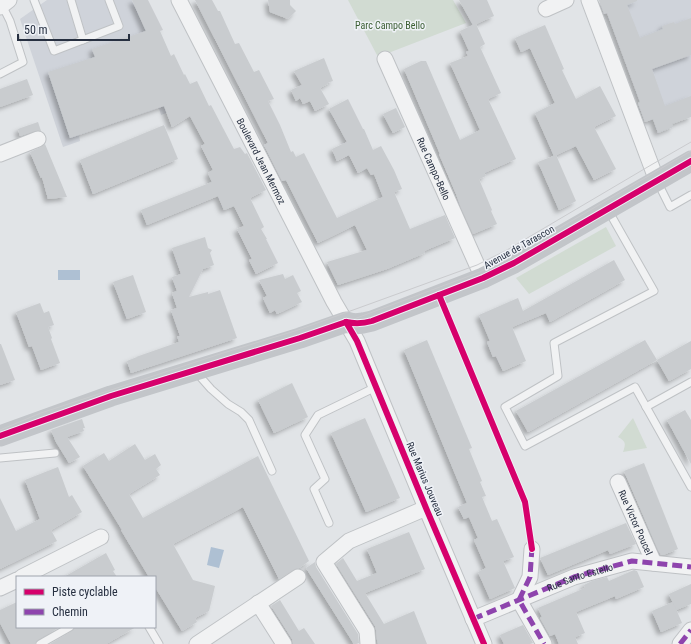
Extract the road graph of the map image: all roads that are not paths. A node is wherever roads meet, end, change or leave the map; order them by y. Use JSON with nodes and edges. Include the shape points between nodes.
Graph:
{"nodes":[{"id":1,"x":34,"y":0,"type":"edge"},
{"id":2,"x":71,"y":0,"type":"edge"},
{"id":3,"x":109,"y":0,"type":"edge"},
{"id":4,"x":179,"y":0,"type":"edge"},
{"id":5,"x":566,"y":0,"type":"edge"},
{"id":6,"x":589,"y":0,"type":"edge"},
{"id":7,"x":4,"y":4,"type":"edge"},
{"id":8,"x":546,"y":9,"type":"dead end"},
{"id":9,"x":83,"y":40,"type":"junction"},
{"id":10,"x":385,"y":59,"type":"dead end"},
{"id":11,"x":0,"y":74,"type":"edge"},
{"id":12,"x":38,"y":139,"type":"dead end"},
{"id":13,"x":0,"y":154,"type":"edge"},
{"id":14,"x":691,"y":161,"type":"edge"},
{"id":15,"x":657,"y":181,"type":"junction"},
{"id":16,"x":691,"y":195,"type":"edge"},
{"id":17,"x":607,"y":209,"type":"junction"},
{"id":18,"x":483,"y":278,"type":"junction"},
{"id":19,"x":346,"y":322,"type":"junction"},
{"id":20,"x":194,"y":370,"type":"junction"},
{"id":21,"x":691,"y":382,"type":"edge"},
{"id":22,"x":376,"y":387,"type":"junction"},
{"id":23,"x":646,"y":407,"type":"junction"},
{"id":24,"x":0,"y":436,"type":"edge"},
{"id":25,"x":55,"y":453,"type":"dead end"},
{"id":26,"x":0,"y":458,"type":"edge"},
{"id":27,"x":272,"y":471,"type":"dead end"},
{"id":28,"x":618,"y":482,"type":"dead end"},
{"id":29,"x":691,"y":487,"type":"edge"},
{"id":30,"x":426,"y":508,"type":"junction"},
{"id":31,"x":329,"y":523,"type":"dead end"},
{"id":32,"x":101,"y":537,"type":"dead end"},
{"id":33,"x":532,"y":549,"type":"dead end"},
{"id":34,"x":654,"y":564,"type":"junction"},
{"id":35,"x":691,"y":567,"type":"edge"},
{"id":36,"x":24,"y":576,"type":"edge"},
{"id":37,"x":298,"y":577,"type":"dead end"},
{"id":38,"x":16,"y":580,"type":"edge"},
{"id":39,"x":0,"y":588,"type":"edge"},
{"id":40,"x":519,"y":600,"type":"junction"},
{"id":41,"x":258,"y":603,"type":"junction"},
{"id":42,"x":473,"y":618,"type":"junction"},
{"id":43,"x":68,"y":628,"type":"edge"},
{"id":44,"x":150,"y":628,"type":"edge"},
{"id":45,"x":691,"y":630,"type":"edge"},
{"id":46,"x":217,"y":639,"type":"edge"},
{"id":47,"x":40,"y":644,"type":"edge"},
{"id":48,"x":159,"y":644,"type":"edge"},
{"id":49,"x":197,"y":644,"type":"edge"},
{"id":50,"x":284,"y":644,"type":"edge"},
{"id":51,"x":368,"y":644,"type":"edge"},
{"id":52,"x":484,"y":644,"type":"edge"},
{"id":53,"x":544,"y":644,"type":"edge"},
{"id":54,"x":680,"y":644,"type":"edge"}],
"edges":[{"from":1,"to":9,"type":"lane","via":[[54,51]]},
{"from":2,"to":9,"type":"lane"},
{"from":3,"to":9,"type":"lane","via":[[119,26]]},
{"from":4,"to":19,"type":"street","name":"Boulevard Jean Mermoz"},
{"from":5,"to":8,"type":"street"},
{"from":6,"to":15,"type":"street"},
{"from":7,"to":11,"type":"lane","via":[[23,62]]},
{"from":10,"to":18,"type":"street","name":"Rue Campo-Bello"},
{"from":12,"to":13,"type":"street"},
{"from":14,"to":15,"type":"street","name":"Avenue de Tarascon"},
{"from":15,"to":16,"type":"lane","via":[[670,206]]},
{"from":15,"to":17,"type":"street","name":"Avenue de Tarascon"},
{"from":17,"to":18,"type":"street","name":"Avenue de Tarascon"},
{"from":17,"to":23,"type":"lane","via":[[654,291],[554,343],[558,376],[505,407],[525,446],[635,388]]},
{"from":18,"to":19,"type":"street","name":"Avenue de Tarascon","via":[[363,324]]},
{"from":19,"to":20,"type":"street"},
{"from":19,"to":22,"type":"street","name":"Rue Marius Jouveau","via":[[357,341]]},
{"from":20,"to":24,"type":"street","via":[[111,396]]},
{"from":20,"to":27,"type":"lane","via":[[211,389],[249,420]]},
{"from":21,"to":23,"type":"lane"},
{"from":22,"to":30,"type":"street","name":"Rue Marius Jouveau"},
{"from":22,"to":31,"type":"lane","via":[[318,415],[305,435],[325,479],[314,489]]},
{"from":23,"to":29,"type":"lane"},
{"from":25,"to":26,"type":"lane"},
{"from":28,"to":34,"type":"street","name":"Rue Victor Poucel"},
{"from":30,"to":42,"type":"street","name":"Rue Marius Jouveau"},
{"from":30,"to":51,"type":"street","via":[[349,541],[324,562],[367,631]]},
{"from":32,"to":36,"type":"street"},
{"from":33,"to":40,"type":"street","via":[[530,577]]},
{"from":34,"to":35,"type":"street","name":"Rue Santo Estello"},
{"from":34,"to":40,"type":"street","name":"Rue Santo Estello","via":[[632,561],[624,563],[574,577]]},
{"from":37,"to":41,"type":"street"},
{"from":38,"to":39,"type":"street"},
{"from":40,"to":42,"type":"street","name":"Rue Santo Estello"},
{"from":40,"to":53,"type":"street"},
{"from":41,"to":46,"type":"street"},
{"from":41,"to":50,"type":"street"},
{"from":42,"to":52,"type":"street","name":"Rue Marius Jouveau"},
{"from":43,"to":47,"type":"lane"},
{"from":44,"to":48,"type":"lane"},
{"from":45,"to":54,"type":"street"},
{"from":46,"to":49,"type":"street"}]}
